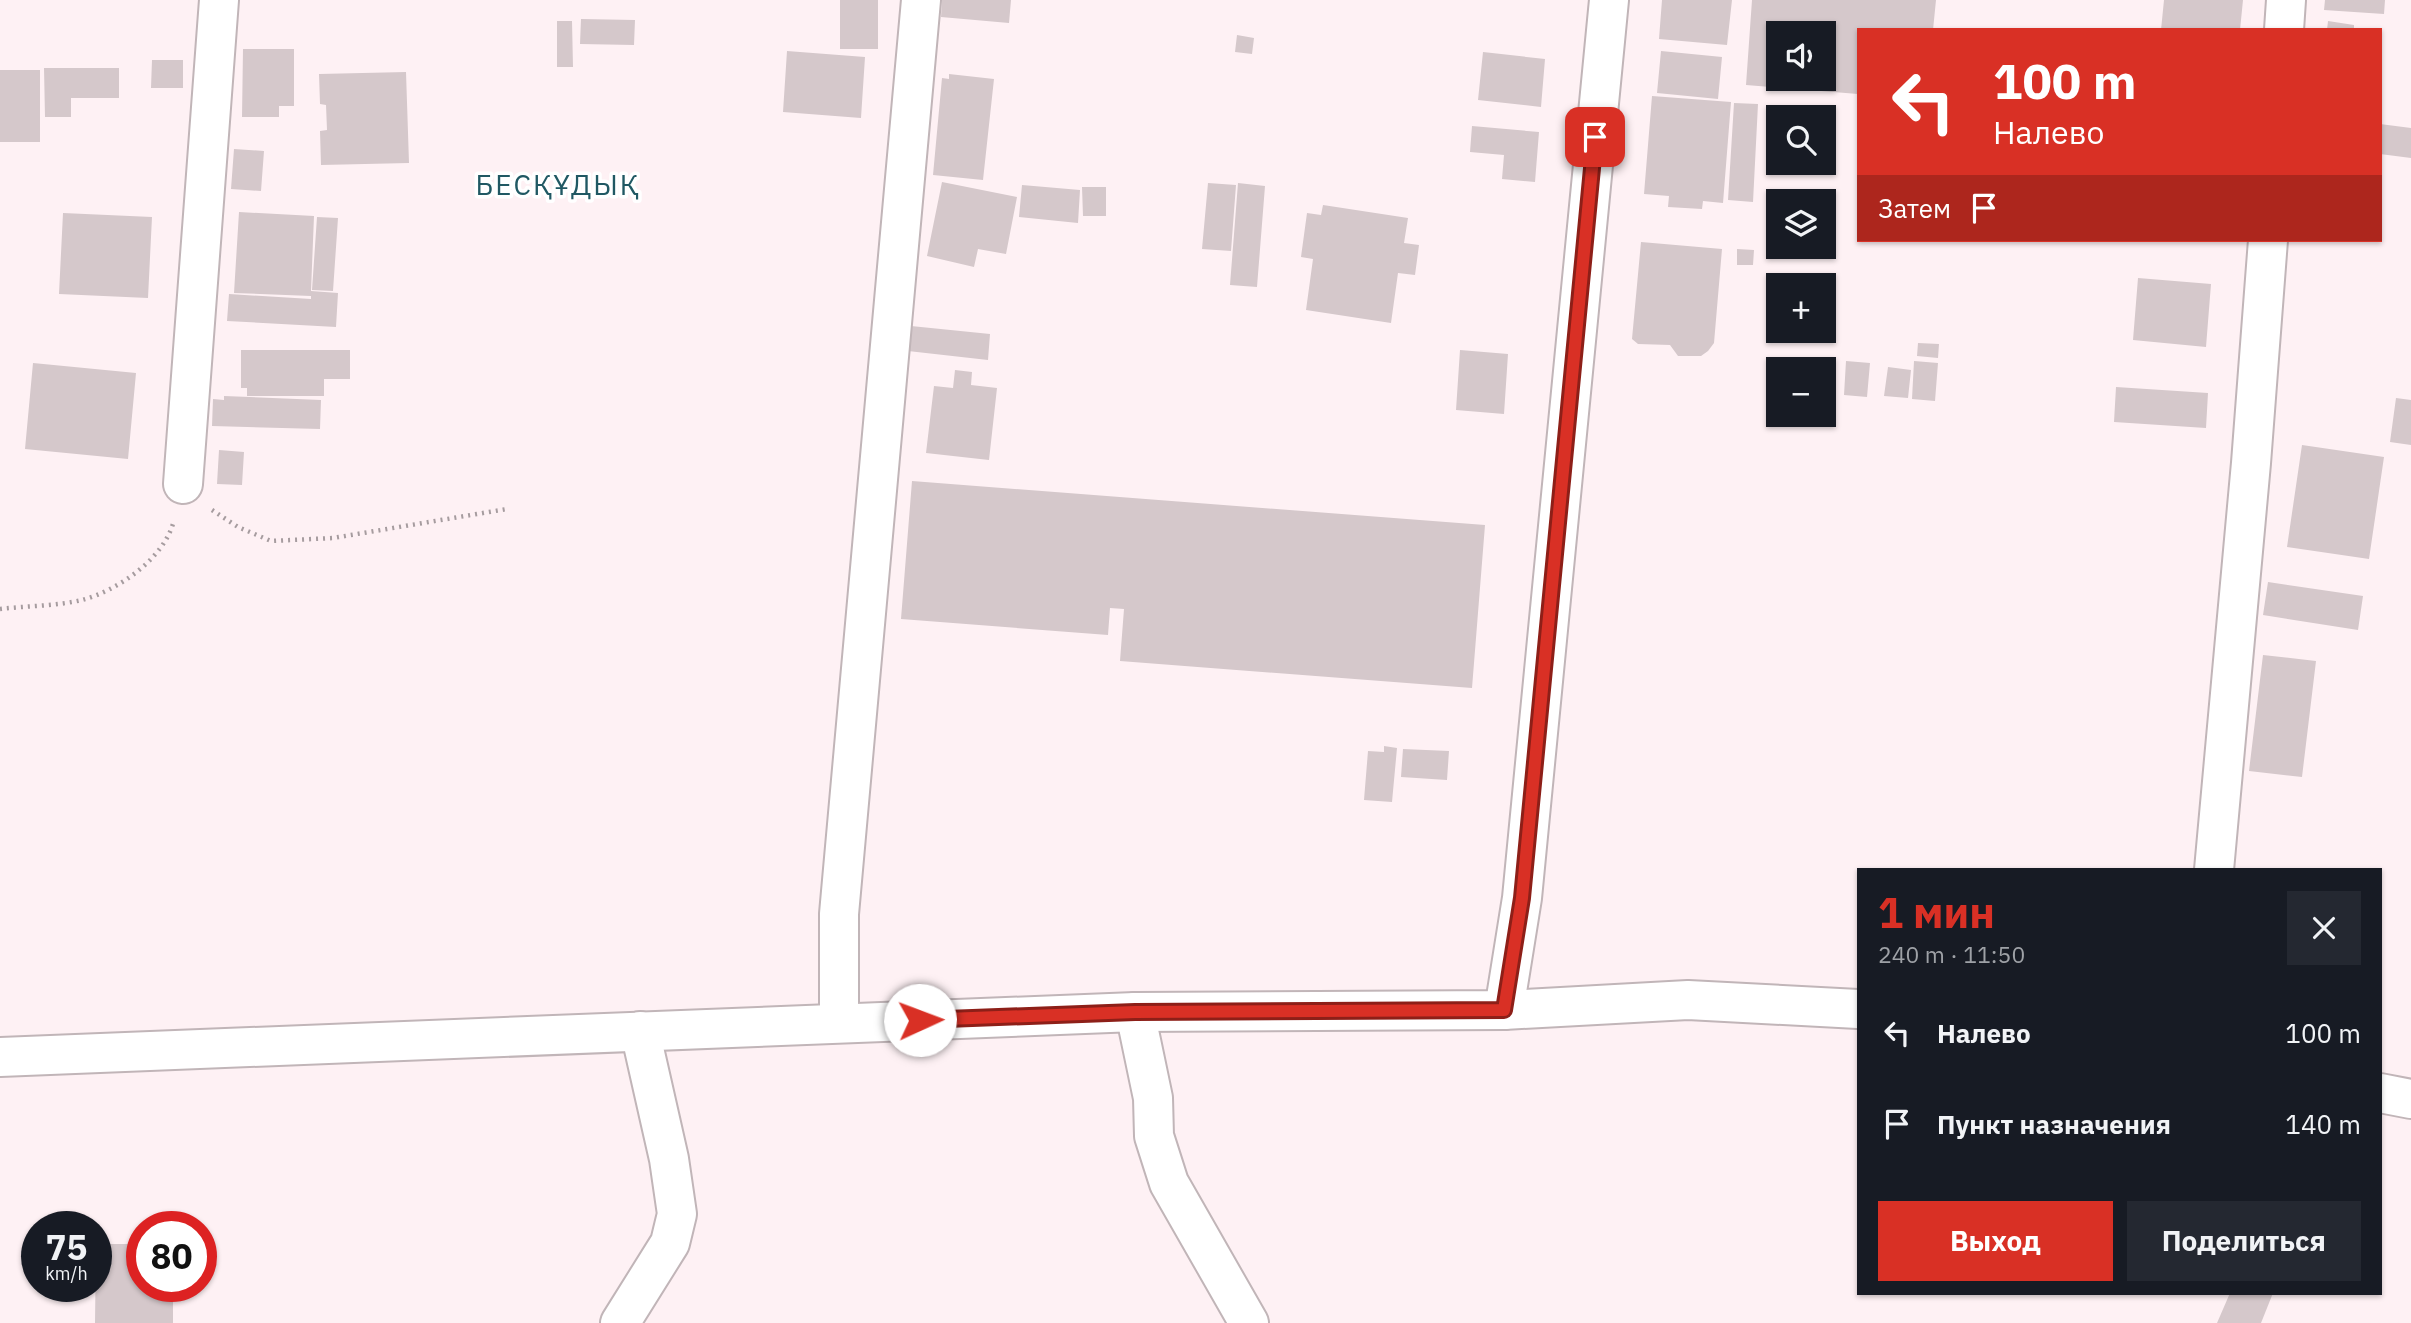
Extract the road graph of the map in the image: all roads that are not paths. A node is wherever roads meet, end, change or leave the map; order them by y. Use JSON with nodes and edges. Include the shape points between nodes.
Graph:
{"nodes":[{"id":1,"x":219,"y":0,"type":"edge"},
{"id":2,"x":921,"y":0,"type":"edge"},
{"id":3,"x":1609,"y":0,"type":"edge"},
{"id":4,"x":2286,"y":0,"type":"edge"},
{"id":5,"x":2284,"y":28,"type":"edge"},
{"id":6,"x":2268,"y":242,"type":"edge"},
{"id":7,"x":183,"y":484,"type":"road end"},
{"id":8,"x":2214,"y":868,"type":"edge"},
{"id":9,"x":1857,"y":1009,"type":"edge"},
{"id":10,"x":1504,"y":1010,"type":"junction"},
{"id":11,"x":1135,"y":1012,"type":"junction"},
{"id":12,"x":839,"y":1023,"type":"junction"},
{"id":13,"x":640,"y":1031,"type":"junction"},
{"id":14,"x":0,"y":1057,"type":"edge"},
{"id":15,"x":2382,"y":1093,"type":"edge"},
{"id":16,"x":2411,"y":1099,"type":"edge"},
{"id":17,"x":620,"y":1323,"type":"edge"},
{"id":18,"x":1250,"y":1323,"type":"edge"}],
"edges":[{"from":1,"to":7,"type":"main road"},
{"from":2,"to":12,"type":"main road","via":[[839,914]]},
{"from":3,"to":10,"type":"main road","via":[[1522,898]]},
{"from":4,"to":5,"type":"main road"},
{"from":6,"to":8,"type":"main road"},
{"from":9,"to":10,"type":"main road","via":[[1688,1000]]},
{"from":10,"to":11,"type":"main road"},
{"from":11,"to":12,"type":"main road"},
{"from":11,"to":18,"type":"main road","via":[[1153,1098],[1154,1136],[1169,1183]]},
{"from":12,"to":13,"type":"main road"},
{"from":13,"to":14,"type":"main road"},
{"from":13,"to":17,"type":"main road","via":[[677,1214],[670,1243]]},
{"from":15,"to":16,"type":"main road"}]}
